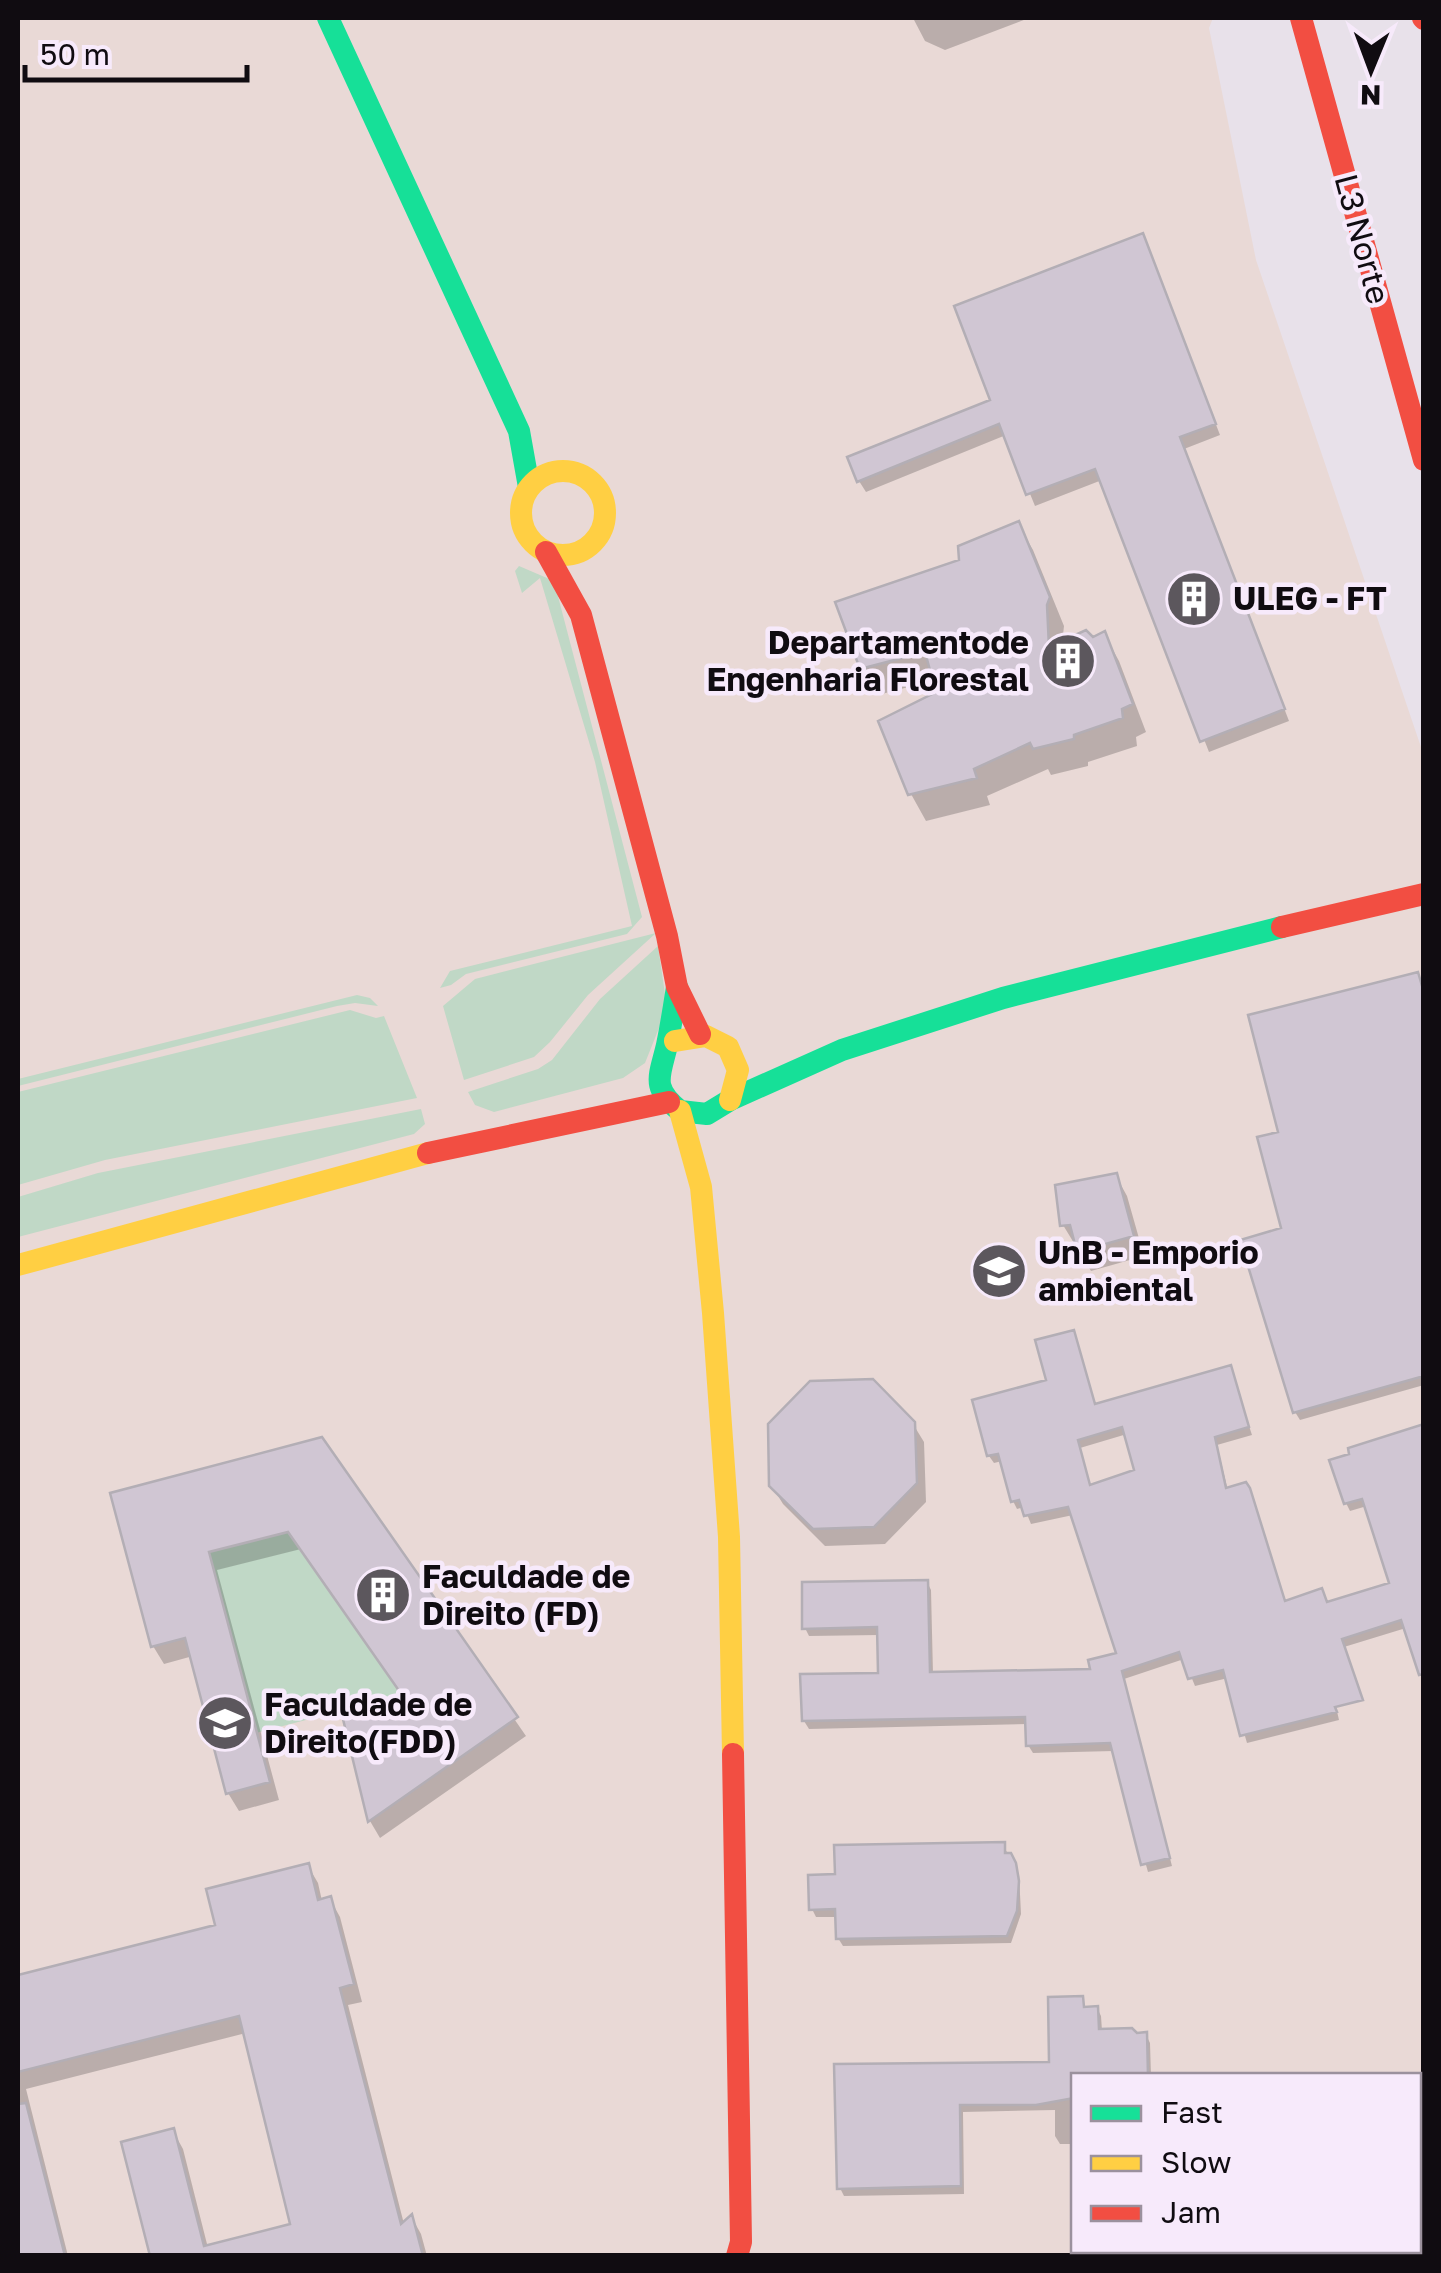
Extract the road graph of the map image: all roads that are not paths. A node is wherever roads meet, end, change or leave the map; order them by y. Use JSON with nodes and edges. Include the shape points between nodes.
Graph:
{"nodes":[{"id":1,"x":328,"y":18,"type":"edge"},
{"id":2,"x":1301,"y":18,"type":"edge"},
{"id":3,"x":519,"y":431,"type":"junction"},
{"id":4,"x":1424,"y":460,"type":"edge"},
{"id":5,"x":570,"y":471,"type":"junction"},
{"id":6,"x":529,"y":487,"type":"junction"},
{"id":7,"x":583,"y":550,"type":"junction"},
{"id":8,"x":546,"y":552,"type":"junction"},
{"id":9,"x":581,"y":616,"type":"junction"},
{"id":10,"x":1424,"y":894,"type":"edge"},
{"id":11,"x":677,"y":987,"type":"junction"},
{"id":12,"x":700,"y":1034,"type":"junction"},
{"id":13,"x":842,"y":1050,"type":"junction"},
{"id":14,"x":666,"y":1051,"type":"junction"},
{"id":15,"x":737,"y":1063,"type":"junction"},
{"id":16,"x":658,"y":1076,"type":"junction"},
{"id":17,"x":725,"y":1104,"type":"junction"},
{"id":18,"x":674,"y":1106,"type":"junction"},
{"id":19,"x":566,"y":1119,"type":"junction"},
{"id":20,"x":701,"y":1187,"type":"junction"},
{"id":21,"x":18,"y":1265,"type":"edge"},
{"id":22,"x":742,"y":2251,"type":"edge"}],
"edges":[{"from":1,"to":3,"type":"street"},
{"from":2,"to":4,"type":"street","name":"L3 Norte"},
{"from":3,"to":5,"type":"street"},
{"from":3,"to":6,"type":"street"},
{"from":5,"to":6,"type":"street","via":[[545,475]]},
{"from":5,"to":7,"type":"street","via":[[592,482],[605,504],[602,530]]},
{"from":6,"to":8,"type":"street","via":[[522,525]]},
{"from":7,"to":8,"type":"street"},
{"from":7,"to":9,"type":"street"},
{"from":8,"to":9,"type":"street"},
{"from":9,"to":11,"type":"street"},
{"from":10,"to":13,"type":"street","via":[[1002,998]]},
{"from":11,"to":12,"type":"street"},
{"from":11,"to":14,"type":"street"},
{"from":12,"to":14,"type":"street"},
{"from":12,"to":15,"type":"street","via":[[723,1042]]},
{"from":13,"to":15,"type":"street"},
{"from":13,"to":17,"type":"street"},
{"from":14,"to":16,"type":"street"},
{"from":15,"to":17,"type":"street","via":[[739,1076]]},
{"from":16,"to":18,"type":"street"},
{"from":16,"to":19,"type":"street"},
{"from":17,"to":18,"type":"street","via":[[707,1114]]},
{"from":17,"to":20,"type":"street"},
{"from":18,"to":19,"type":"street"},
{"from":18,"to":20,"type":"street"},
{"from":19,"to":21,"type":"street"},
{"from":20,"to":22,"type":"street","via":[[729,1555]]}]}
